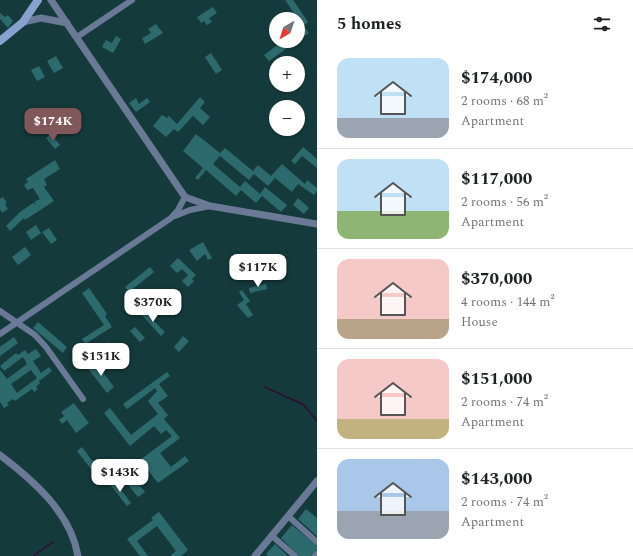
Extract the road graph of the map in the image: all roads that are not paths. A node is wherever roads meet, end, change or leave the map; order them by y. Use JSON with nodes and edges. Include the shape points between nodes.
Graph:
{"nodes":[{"id":1,"x":38,"y":0,"type":"edge"},
{"id":2,"x":51,"y":0,"type":"edge"},
{"id":3,"x":132,"y":0,"type":"edge"},
{"id":4,"x":23,"y":22,"type":"junction"},
{"id":5,"x":67,"y":23,"type":"junction"},
{"id":6,"x":77,"y":37,"type":"junction"},
{"id":7,"x":0,"y":41,"type":"edge"},
{"id":8,"x":185,"y":197,"type":"junction"},
{"id":9,"x":210,"y":206,"type":"junction"},
{"id":10,"x":171,"y":218,"type":"junction"},
{"id":11,"x":317,"y":224,"type":"edge"},
{"id":12,"x":0,"y":311,"type":"edge"},
{"id":13,"x":16,"y":322,"type":"junction"},
{"id":14,"x":0,"y":334,"type":"edge"},
{"id":15,"x":83,"y":399,"type":"dead end"},
{"id":16,"x":0,"y":455,"type":"edge"},
{"id":17,"x":317,"y":481,"type":"edge"},
{"id":18,"x":288,"y":516,"type":"junction"},
{"id":19,"x":272,"y":536,"type":"junction"},
{"id":20,"x":317,"y":542,"type":"edge"},
{"id":21,"x":317,"y":554,"type":"edge"},
{"id":22,"x":78,"y":556,"type":"edge"},
{"id":23,"x":255,"y":556,"type":"edge"},
{"id":24,"x":295,"y":556,"type":"edge"},
{"id":25,"x":315,"y":556,"type":"edge"}],
"edges":[{"from":1,"to":4,"type":"main road"},
{"from":2,"to":5,"type":"street"},
{"from":3,"to":6,"type":"street"},
{"from":4,"to":5,"type":"street","via":[[41,18]]},
{"from":4,"to":7,"type":"main road"},
{"from":5,"to":6,"type":"street"},
{"from":6,"to":8,"type":"street"},
{"from":8,"to":9,"type":"street"},
{"from":8,"to":10,"type":"street"},
{"from":9,"to":10,"type":"street","via":[[190,210]]},
{"from":9,"to":11,"type":"street"},
{"from":10,"to":13,"type":"street"},
{"from":12,"to":13,"type":"street"},
{"from":13,"to":14,"type":"street"},
{"from":13,"to":15,"type":"street","via":[[35,335],[46,347]]},
{"from":16,"to":22,"type":"street","via":[[55,506],[72,531]]},
{"from":17,"to":18,"type":"street"},
{"from":18,"to":19,"type":"street"},
{"from":18,"to":20,"type":"street"},
{"from":19,"to":23,"type":"street"},
{"from":19,"to":24,"type":"street"},
{"from":21,"to":25,"type":"street"}]}
